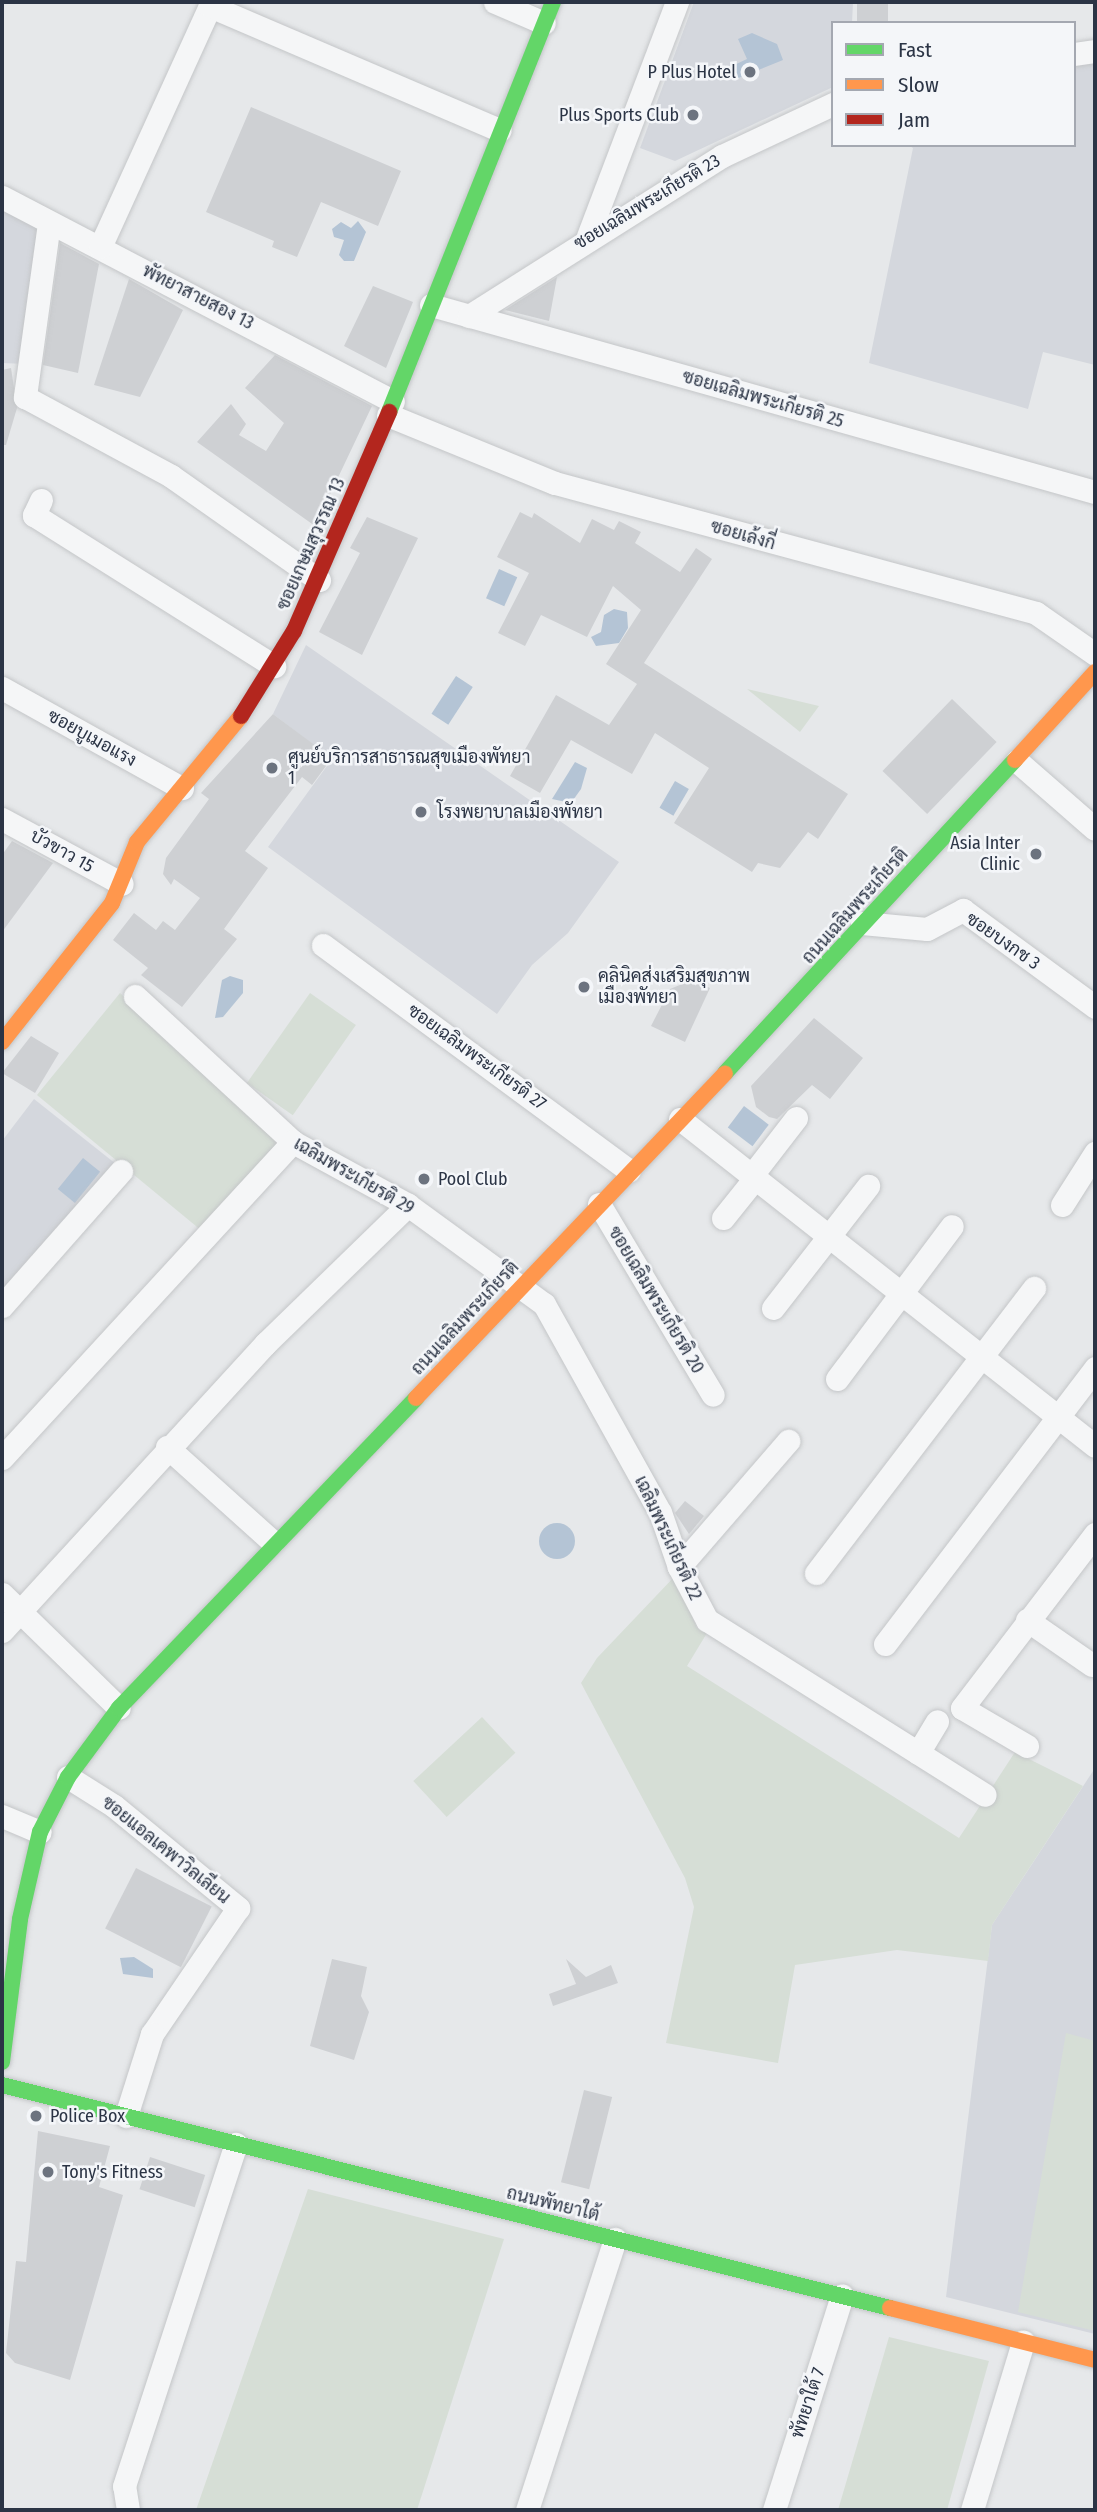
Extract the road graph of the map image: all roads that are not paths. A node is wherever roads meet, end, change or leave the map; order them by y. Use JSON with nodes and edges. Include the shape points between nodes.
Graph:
{"nodes":[{"id":1,"x":495,"y":2,"type":"edge"},
{"id":2,"x":553,"y":2,"type":"edge"},
{"id":3,"x":677,"y":2,"type":"edge"},
{"id":4,"x":544,"y":23,"type":"junction"},
{"id":5,"x":1095,"y":51,"type":"edge"},
{"id":6,"x":1076,"y":54,"type":"edge"},
{"id":7,"x":831,"y":105,"type":"edge"},
{"id":8,"x":500,"y":131,"type":"junction"},
{"id":9,"x":2,"y":197,"type":"edge"},
{"id":10,"x":49,"y":223,"type":"junction"},
{"id":11,"x":588,"y":236,"type":"junction"},
{"id":12,"x":100,"y":247,"type":"junction"},
{"id":13,"x":431,"y":305,"type":"junction"},
{"id":14,"x":469,"y":316,"type":"junction"},
{"id":15,"x":391,"y":408,"type":"junction"},
{"id":16,"x":1095,"y":492,"type":"edge"},
{"id":17,"x":41,"y":500,"type":"dead end"},
{"id":18,"x":319,"y":580,"type":"junction"},
{"id":19,"x":1095,"y":654,"type":"edge"},
{"id":20,"x":274,"y":666,"type":"junction"},
{"id":21,"x":1095,"y":672,"type":"edge"},
{"id":22,"x":2,"y":688,"type":"edge"},
{"id":23,"x":1017,"y":761,"type":"junction"},
{"id":24,"x":182,"y":788,"type":"junction"},
{"id":25,"x":6,"y":829,"type":"edge"},
{"id":26,"x":1095,"y":829,"type":"edge"},
{"id":27,"x":122,"y":884,"type":"junction"},
{"id":28,"x":862,"y":923,"type":"junction"},
{"id":29,"x":323,"y":945,"type":"dead end"},
{"id":30,"x":135,"y":996,"type":"dead end"},
{"id":31,"x":1095,"y":1007,"type":"edge"},
{"id":32,"x":2,"y":1042,"type":"edge"},
{"id":33,"x":796,"y":1118,"type":"dead end"},
{"id":34,"x":680,"y":1119,"type":"junction"},
{"id":35,"x":293,"y":1142,"type":"junction"},
{"id":36,"x":1095,"y":1153,"type":"edge"},
{"id":37,"x":121,"y":1171,"type":"dead end"},
{"id":38,"x":629,"y":1171,"type":"junction"},
{"id":39,"x":754,"y":1177,"type":"junction"},
{"id":40,"x":868,"y":1186,"type":"dead end"},
{"id":41,"x":598,"y":1204,"type":"junction"},
{"id":42,"x":408,"y":1205,"type":"junction"},
{"id":43,"x":1062,"y":1205,"type":"dead end"},
{"id":44,"x":723,"y":1218,"type":"dead end"},
{"id":45,"x":952,"y":1226,"type":"dead end"},
{"id":46,"x":829,"y":1236,"type":"junction"},
{"id":47,"x":523,"y":1285,"type":"junction"},
{"id":48,"x":1034,"y":1288,"type":"dead end"},
{"id":49,"x":903,"y":1295,"type":"junction"},
{"id":50,"x":2,"y":1306,"type":"edge"},
{"id":51,"x":773,"y":1308,"type":"dead end"},
{"id":52,"x":979,"y":1354,"type":"junction"},
{"id":53,"x":1095,"y":1368,"type":"edge"},
{"id":54,"x":837,"y":1379,"type":"dead end"},
{"id":55,"x":713,"y":1395,"type":"dead end"},
{"id":56,"x":1059,"y":1418,"type":"junction"},
{"id":57,"x":788,"y":1441,"type":"dead end"},
{"id":58,"x":1095,"y":1446,"type":"edge"},
{"id":59,"x":167,"y":1447,"type":"junction"},
{"id":60,"x":2,"y":1458,"type":"edge"},
{"id":61,"x":1094,"y":1537,"type":"edge"},
{"id":62,"x":273,"y":1542,"type":"junction"},
{"id":63,"x":679,"y":1567,"type":"junction"},
{"id":64,"x":816,"y":1573,"type":"dead end"},
{"id":65,"x":2,"y":1594,"type":"edge"},
{"id":66,"x":19,"y":1611,"type":"junction"},
{"id":67,"x":1027,"y":1620,"type":"junction"},
{"id":68,"x":2,"y":1631,"type":"edge"},
{"id":69,"x":885,"y":1644,"type":"dead end"},
{"id":70,"x":1092,"y":1665,"type":"dead end"},
{"id":71,"x":120,"y":1708,"type":"junction"},
{"id":72,"x":937,"y":1721,"type":"dead end"},
{"id":73,"x":1027,"y":1746,"type":"dead end"},
{"id":74,"x":918,"y":1753,"type":"junction"},
{"id":75,"x":68,"y":1777,"type":"junction"},
{"id":76,"x":985,"y":1795,"type":"dead end"},
{"id":77,"x":2,"y":1816,"type":"edge"},
{"id":78,"x":40,"y":1832,"type":"junction"},
{"id":79,"x":2,"y":2062,"type":"edge"},
{"id":80,"x":2,"y":2085,"type":"edge"},
{"id":81,"x":126,"y":2116,"type":"junction"},
{"id":82,"x":236,"y":2144,"type":"junction"},
{"id":83,"x":615,"y":2239,"type":"junction"},
{"id":84,"x":842,"y":2297,"type":"junction"},
{"id":85,"x":1023,"y":2342,"type":"junction"},
{"id":86,"x":1095,"y":2360,"type":"edge"},
{"id":87,"x":128,"y":2510,"type":"edge"},
{"id":88,"x":527,"y":2510,"type":"edge"},
{"id":89,"x":774,"y":2510,"type":"edge"},
{"id":90,"x":972,"y":2510,"type":"edge"}],
"edges":[{"from":1,"to":4,"type":"street"},
{"from":2,"to":4,"type":"main road","name":"ซอยเกษมสุวรรณ 13"},
{"from":3,"to":11,"type":"street"},
{"from":4,"to":8,"type":"main road","name":"ซอยเกษมสุวรรณ 13"},
{"from":5,"to":6,"type":"street"},
{"from":7,"to":11,"type":"street","name":"ซอยเฉลิมพระเกียรติ 23","via":[[722,156]]},
{"from":8,"to":12,"type":"street","via":[[210,6]]},
{"from":8,"to":13,"type":"main road","name":"ซอยเกษมสุวรรณ 13"},
{"from":9,"to":10,"type":"street","name":"พัทยาสายสอง 13"},
{"from":10,"to":12,"type":"street","name":"พัทยาสายสอง 13"},
{"from":10,"to":18,"type":"street","via":[[25,397],[171,476]]},
{"from":11,"to":14,"type":"street","name":"ซอยเฉลิมพระเกียรติ 23"},
{"from":12,"to":15,"type":"street","name":"พัทยาสายสอง 13"},
{"from":13,"to":14,"type":"street","name":"ซอยเฉลิมพระเกียรติ 25"},
{"from":13,"to":15,"type":"main road","name":"ซอยเกษมสุวรรณ 13"},
{"from":14,"to":16,"type":"street","name":"ซอยเฉลิมพระเกียรติ 25"},
{"from":15,"to":18,"type":"main road","name":"ซอยเกษมสุวรรณ 13"},
{"from":15,"to":19,"type":"street","name":"ซอยเล้งกี่","via":[[555,483],[1036,613]]},
{"from":17,"to":20,"type":"street","via":[[34,515]]},
{"from":18,"to":20,"type":"main road","name":"ซอยเกษมสุวรรณ 13"},
{"from":20,"to":24,"type":"main road","name":"ซอยเกษมสุวรรณ 13","via":[[259,694]]},
{"from":21,"to":23,"type":"main road","name":"ถนนเฉลิมพระเกียรติ"},
{"from":22,"to":24,"type":"street","name":"ซอยบูเมอแรง"},
{"from":23,"to":26,"type":"street"},
{"from":23,"to":28,"type":"main road","name":"ถนนเฉลิมพระเกียรติ"},
{"from":24,"to":27,"type":"main road","name":"ซอยเกษมสุวรรณ 13","via":[[137,842]]},
{"from":25,"to":27,"type":"street","name":"บัวขาว 15"},
{"from":27,"to":32,"type":"main road","name":"ซอยเกษมสุวรรณ 13","via":[[52,984]]},
{"from":28,"to":31,"type":"street","name":"ซอยบงกช 3","via":[[927,929],[963,910]]},
{"from":28,"to":34,"type":"main road","name":"ถนนเฉลิมพระเกียรติ"},
{"from":29,"to":38,"type":"street","name":"ซอยเฉลิมพระเกียรติ 27"},
{"from":30,"to":35,"type":"street","name":"เฉลิมพระเกียรติ 29"},
{"from":33,"to":39,"type":"street"},
{"from":34,"to":38,"type":"main road","name":"ถนนเฉลิมพระเกียรติ"},
{"from":34,"to":39,"type":"street"},
{"from":35,"to":42,"type":"street","name":"เฉลิมพระเกียรติ 29"},
{"from":35,"to":60,"type":"street"},
{"from":36,"to":43,"type":"street"},
{"from":37,"to":50,"type":"street"},
{"from":38,"to":41,"type":"main road","name":"ถนนเฉลิมพระเกียรติ"},
{"from":39,"to":44,"type":"street"},
{"from":39,"to":46,"type":"street"},
{"from":40,"to":46,"type":"street"},
{"from":41,"to":47,"type":"main road","name":"ถนนเฉลิมพระเกียรติ"},
{"from":41,"to":55,"type":"street","name":"ซอยเฉลิมพระเกียรติ 20"},
{"from":42,"to":47,"type":"street","name":"เฉลิมพระเกียรติ 29"},
{"from":42,"to":59,"type":"street"},
{"from":45,"to":49,"type":"street"},
{"from":46,"to":49,"type":"street"},
{"from":46,"to":51,"type":"street"},
{"from":47,"to":62,"type":"main road","name":"ถนนเฉลิมพระเกียรติ"},
{"from":47,"to":63,"type":"street","name":"เฉลิมพระเกียรติ 22","via":[[544,1304],[660,1513]]},
{"from":48,"to":52,"type":"street"},
{"from":49,"to":52,"type":"street"},
{"from":49,"to":54,"type":"street"},
{"from":52,"to":56,"type":"street"},
{"from":52,"to":64,"type":"street"},
{"from":53,"to":56,"type":"street"},
{"from":56,"to":58,"type":"street"},
{"from":56,"to":69,"type":"street"},
{"from":57,"to":63,"type":"street"},
{"from":59,"to":62,"type":"street"},
{"from":59,"to":66,"type":"street"},
{"from":61,"to":67,"type":"street"},
{"from":62,"to":71,"type":"main road","name":"ถนนเฉลิมพระเกียรติ"},
{"from":63,"to":74,"type":"street","name":"เฉลิมพระเกียรติ 22","via":[[707,1620]]},
{"from":65,"to":66,"type":"street"},
{"from":66,"to":68,"type":"street"},
{"from":66,"to":71,"type":"street"},
{"from":67,"to":70,"type":"street"},
{"from":67,"to":73,"type":"street","via":[[962,1708]]},
{"from":71,"to":75,"type":"main road","name":"ถนนเฉลิมพระเกียรติ"},
{"from":72,"to":74,"type":"street"},
{"from":74,"to":76,"type":"street","name":"เฉลิมพระเกียรติ 22"},
{"from":75,"to":78,"type":"main road","name":"ถนนเฉลิมพระเกียรติ"},
{"from":75,"to":81,"type":"street","name":"ซอยแอลเคพาวิลเลียน","via":[[114,1806],[238,1908],[152,2034]]},
{"from":77,"to":78,"type":"street"},
{"from":78,"to":79,"type":"main road","name":"ถนนเฉลิมพระเกียรติ","via":[[20,1919]]},
{"from":80,"to":81,"type":"main road","name":"ถนนพัทยาใต้"},
{"from":81,"to":82,"type":"main road","name":"ถนนพัทยาใต้"},
{"from":82,"to":83,"type":"main road","name":"ถนนพัทยาใต้"},
{"from":82,"to":87,"type":"street","via":[[124,2486]]},
{"from":83,"to":84,"type":"main road","name":"ถนนพัทยาใต้"},
{"from":83,"to":88,"type":"street"},
{"from":84,"to":85,"type":"main road","name":"ถนนพัทยาใต้"},
{"from":84,"to":89,"type":"street","name":"พัทยาใต้ 7"},
{"from":85,"to":86,"type":"main road","name":"ถนนพัทยาใต้"},
{"from":85,"to":90,"type":"street"}]}
